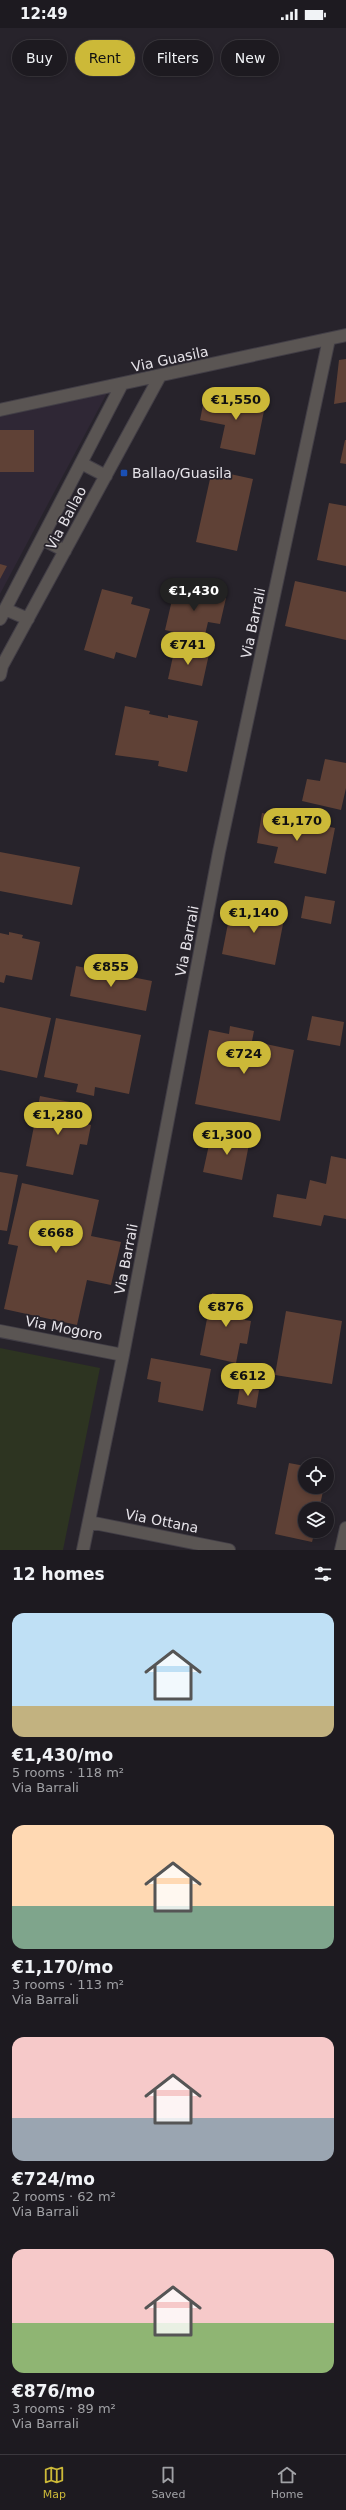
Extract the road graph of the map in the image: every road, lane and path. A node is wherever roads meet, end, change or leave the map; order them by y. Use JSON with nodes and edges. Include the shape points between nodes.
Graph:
{"nodes":[{"id":1,"x":346,"y":335,"type":"edge"},
{"id":2,"x":329,"y":339,"type":"junction"},
{"id":3,"x":160,"y":376,"type":"junction"},
{"id":4,"x":122,"y":384,"type":"junction"},
{"id":5,"x":0,"y":410,"type":"edge"},
{"id":6,"x":81,"y":463,"type":"junction"},
{"id":7,"x":106,"y":476,"type":"junction"},
{"id":8,"x":42,"y":539,"type":"junction"},
{"id":9,"x":65,"y":551,"type":"junction"},
{"id":10,"x":3,"y":614,"type":"edge"},
{"id":11,"x":28,"y":619,"type":"junction"},
{"id":12,"x":1,"y":669,"type":"edge"},
{"id":13,"x":0,"y":1331,"type":"edge"},
{"id":14,"x":123,"y":1355,"type":"junction"},
{"id":15,"x":88,"y":1522,"type":"junction"},
{"id":16,"x":346,"y":1528,"type":"edge"},
{"id":17,"x":83,"y":1550,"type":"edge"},
{"id":18,"x":229,"y":1550,"type":"edge"},
{"id":19,"x":342,"y":1550,"type":"edge"}],
"edges":[{"from":1,"to":2,"type":"street","name":"Via Guasila"},
{"from":2,"to":3,"type":"street","name":"Via Guasila"},
{"from":2,"to":14,"type":"street","name":"Via Barrali","via":[[219,852]]},
{"from":3,"to":4,"type":"street","name":"Via Guasila"},
{"from":3,"to":7,"type":"street","name":"Via Ballao"},
{"from":4,"to":5,"type":"street","name":"Via Guasila"},
{"from":4,"to":6,"type":"street"},
{"from":6,"to":7,"type":"street"},
{"from":6,"to":8,"type":"street"},
{"from":7,"to":9,"type":"street","name":"Via Ballao"},
{"from":8,"to":9,"type":"street"},
{"from":8,"to":10,"type":"street"},
{"from":9,"to":11,"type":"street","name":"Via Ballao"},
{"from":10,"to":11,"type":"street"},
{"from":11,"to":12,"type":"street","name":"Via Ballao"},
{"from":13,"to":14,"type":"street","name":"Via Mogoro"},
{"from":14,"to":15,"type":"street","name":"Via Barrali"},
{"from":15,"to":17,"type":"street","name":"Via Barrali"},
{"from":15,"to":18,"type":"street","name":"Via Ottana"},
{"from":16,"to":19,"type":"street"}]}
